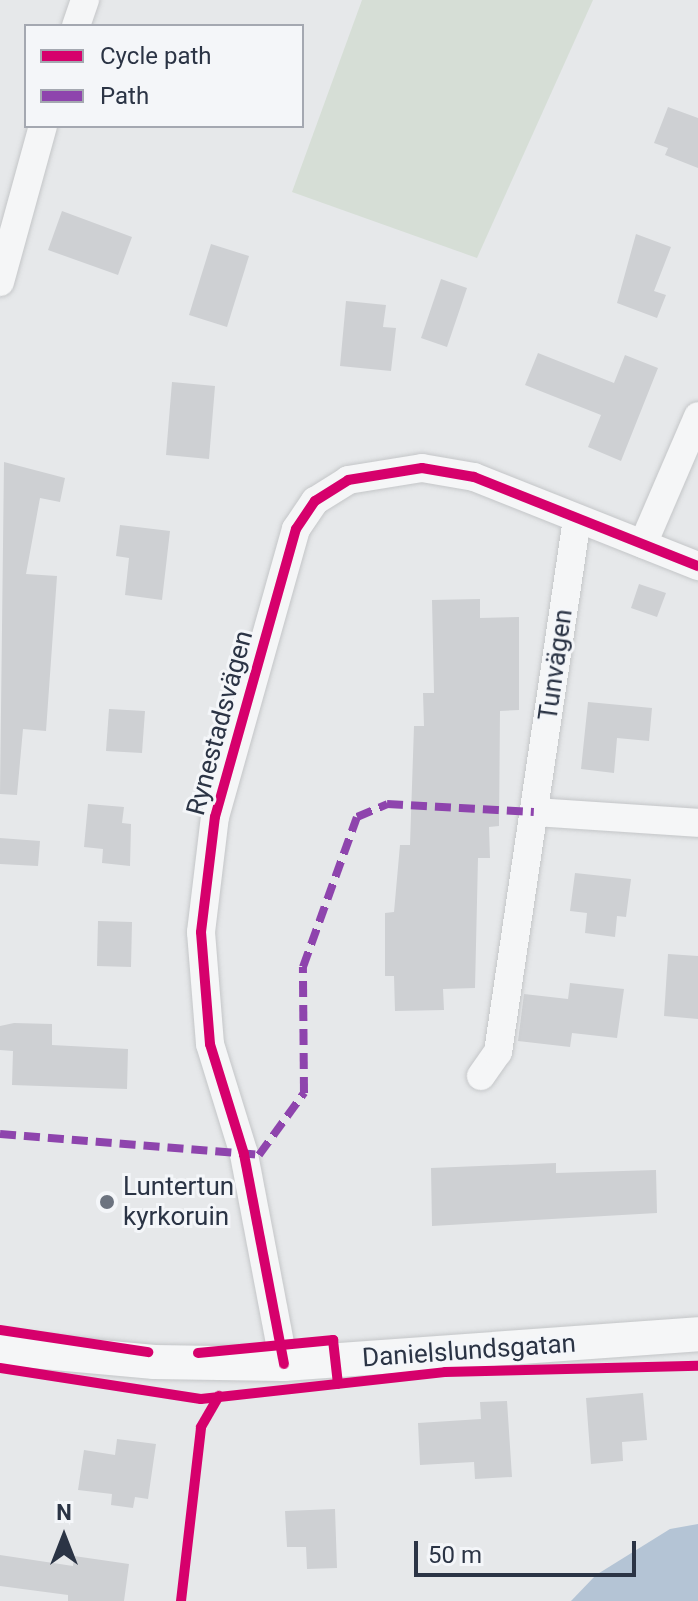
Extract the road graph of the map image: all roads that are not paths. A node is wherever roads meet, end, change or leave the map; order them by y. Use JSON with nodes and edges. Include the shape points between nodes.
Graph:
{"nodes":[{"id":1,"x":85,"y":0,"type":"edge"},
{"id":2,"x":77,"y":24,"type":"edge"},
{"id":3,"x":42,"y":128,"type":"edge"},
{"id":4,"x":0,"y":282,"type":"edge"},
{"id":5,"x":698,"y":416,"type":"edge"},
{"id":6,"x":577,"y":519,"type":"junction"},
{"id":7,"x":643,"y":544,"type":"junction"},
{"id":8,"x":698,"y":566,"type":"edge"},
{"id":9,"x":534,"y":812,"type":"junction"},
{"id":10,"x":698,"y":823,"type":"edge"},
{"id":11,"x":481,"y":1076,"type":"dead end"},
{"id":12,"x":698,"y":1334,"type":"edge"},
{"id":13,"x":0,"y":1348,"type":"edge"},
{"id":14,"x":284,"y":1364,"type":"junction"}],
"edges":[{"from":1,"to":2,"type":"street"},
{"from":3,"to":4,"type":"street"},
{"from":5,"to":7,"type":"street"},
{"from":6,"to":7,"type":"street","name":"Rynestadsvägen"},
{"from":6,"to":9,"type":"street","name":"Tunvägen"},
{"from":6,"to":14,"type":"street","name":"Rynestadsvägen","via":[[474,477],[403,468],[330,490],[305,514],[292,541],[215,817],[201,932],[210,1044],[244,1154]]},
{"from":7,"to":8,"type":"street","name":"Rynestadsvägen"},
{"from":9,"to":10,"type":"street"},
{"from":9,"to":11,"type":"street","name":"Tunvägen","via":[[498,1052]]},
{"from":12,"to":14,"type":"street","name":"Danielslundsgatan"},
{"from":13,"to":14,"type":"street","name":"Danielslundsgatan","via":[[154,1362]]}]}
